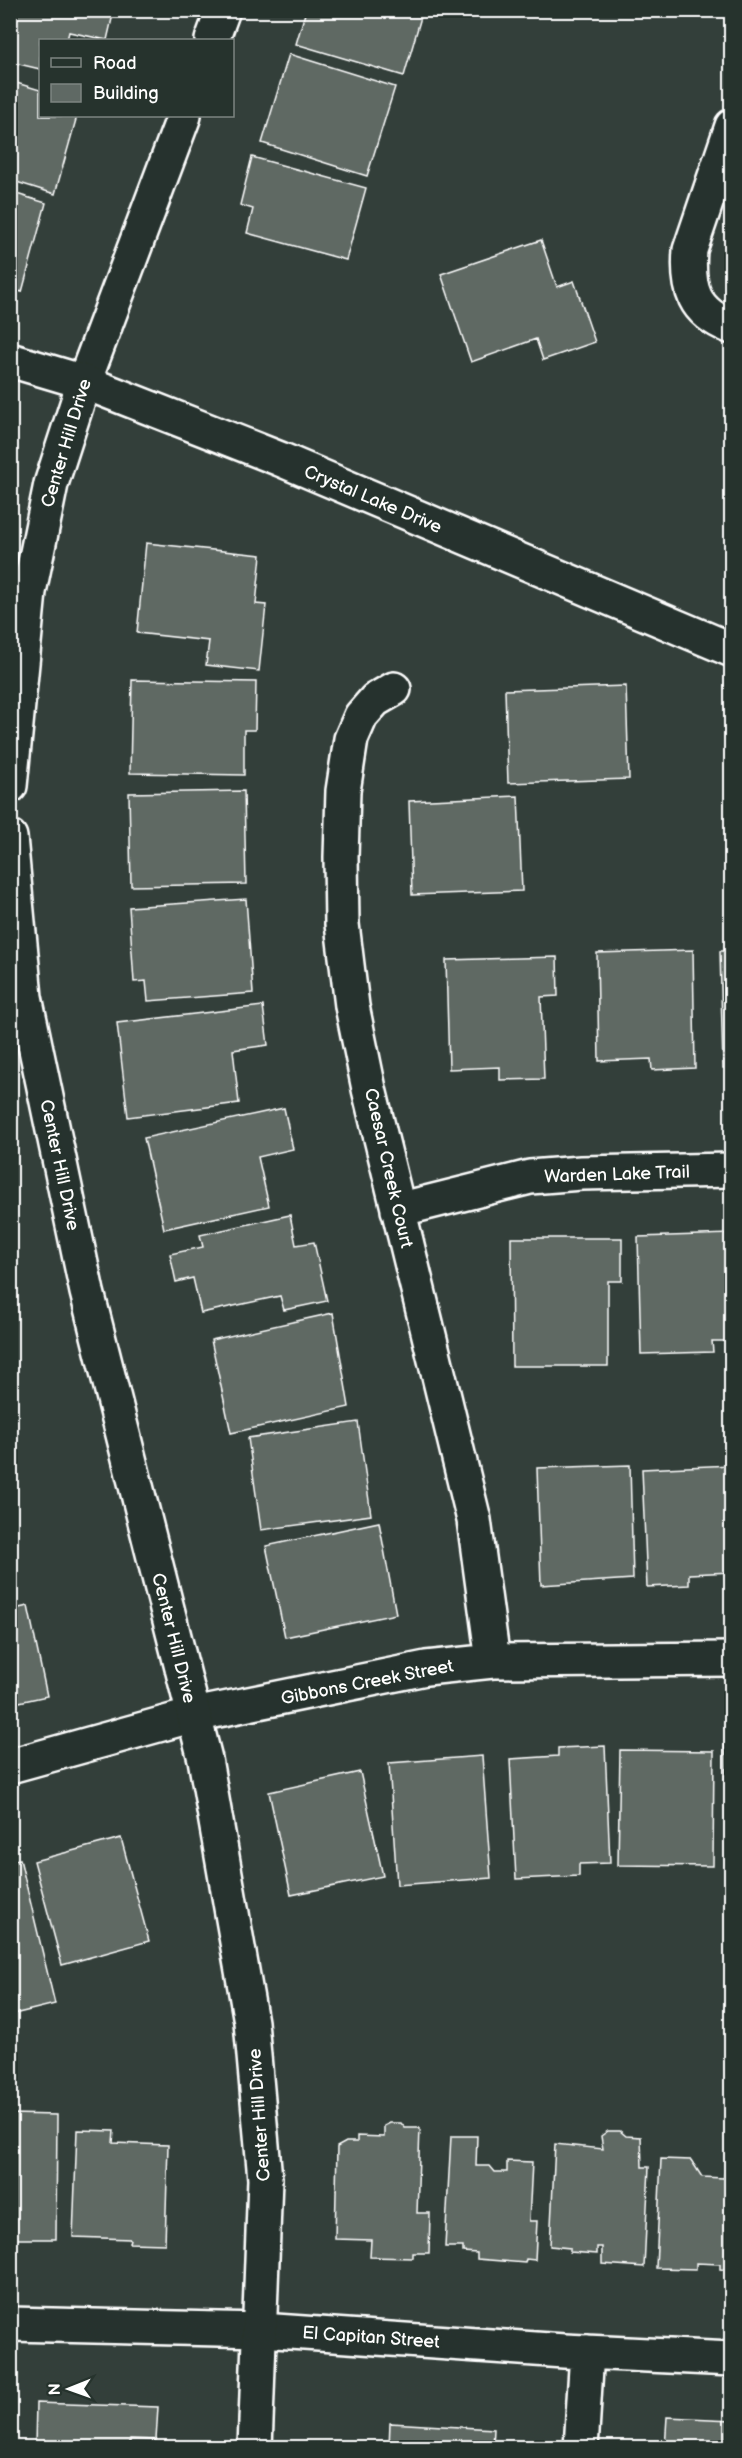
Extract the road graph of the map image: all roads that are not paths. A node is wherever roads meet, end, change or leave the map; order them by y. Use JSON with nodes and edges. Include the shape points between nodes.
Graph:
{"nodes":[{"id":1,"x":223,"y":10,"type":"edge"},
{"id":2,"x":212,"y":39,"type":"edge"},
{"id":3,"x":184,"y":117,"type":"edge"},
{"id":4,"x":732,"y":126,"type":"edge"},
{"id":5,"x":732,"y":327,"type":"edge"},
{"id":6,"x":10,"y":360,"type":"edge"},
{"id":7,"x":84,"y":382,"type":"junction"},
{"id":8,"x":732,"y":650,"type":"edge"},
{"id":9,"x":16,"y":681,"type":"edge"},
{"id":10,"x":394,"y":688,"type":"dead end"},
{"id":11,"x":10,"y":786,"type":"edge"},
{"id":12,"x":10,"y":837,"type":"edge"},
{"id":13,"x":732,"y":1170,"type":"edge"},
{"id":14,"x":398,"y":1210,"type":"junction"},
{"id":15,"x":732,"y":1659,"type":"edge"},
{"id":16,"x":493,"y":1661,"type":"junction"},
{"id":17,"x":194,"y":1715,"type":"junction"},
{"id":18,"x":10,"y":1766,"type":"edge"},
{"id":19,"x":10,"y":2324,"type":"edge"},
{"id":20,"x":261,"y":2330,"type":"junction"},
{"id":21,"x":587,"y":2352,"type":"junction"},
{"id":22,"x":732,"y":2359,"type":"edge"},
{"id":23,"x":255,"y":2448,"type":"edge"},
{"id":24,"x":581,"y":2448,"type":"edge"}],
"edges":[{"from":1,"to":2,"type":"street"},
{"from":3,"to":7,"type":"street","name":"Center Hill Drive"},
{"from":4,"to":5,"type":"street","via":[[690,250],[691,289],[699,305],[711,319]]},
{"from":6,"to":7,"type":"street","name":"Crystal Lake Drive"},
{"from":7,"to":8,"type":"street","name":"Crystal Lake Drive","via":[[280,459]]},
{"from":7,"to":9,"type":"street","name":"Center Hill Drive","via":[[51,484]]},
{"from":9,"to":11,"type":"street","name":"Center Hill Drive"},
{"from":10,"to":14,"type":"street","name":"Caesar Creek Court","via":[[375,700],[361,716],[351,739],[343,791],[341,857],[342,924],[352,1006]]},
{"from":12,"to":17,"type":"street","name":"Center Hill Drive","via":[[25,997],[32,1031],[87,1292]]},
{"from":13,"to":14,"type":"street","name":"Warden Lake Trail","via":[[530,1177]]},
{"from":14,"to":16,"type":"street","name":"Caesar Creek Court","via":[[474,1520]]},
{"from":15,"to":16,"type":"street","name":"Gibbons Creek Street"},
{"from":16,"to":17,"type":"street","name":"Gibbons Creek Street","via":[[426,1668]]},
{"from":17,"to":18,"type":"street","name":"Gibbons Creek Street"},
{"from":17,"to":20,"type":"street","name":"Center Hill Drive","via":[[252,2022],[265,2178]]},
{"from":19,"to":20,"type":"street","name":"El Capitan Street"},
{"from":20,"to":21,"type":"street","name":"El Capitan Street"},
{"from":20,"to":23,"type":"street","name":"Center Hill Drive"},
{"from":21,"to":22,"type":"street","name":"El Capitan Street"},
{"from":21,"to":24,"type":"street"}]}
